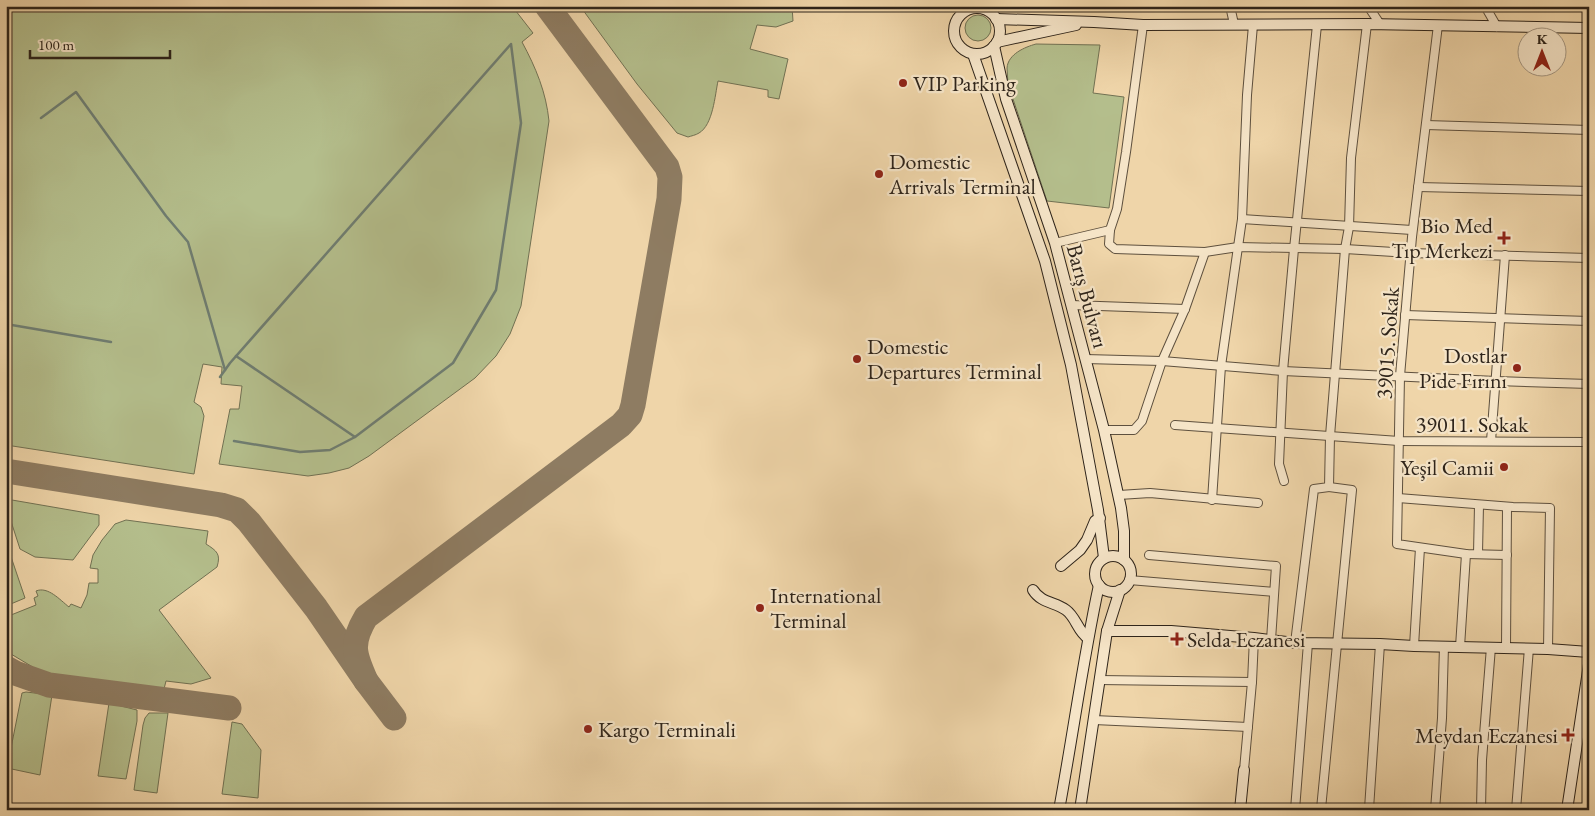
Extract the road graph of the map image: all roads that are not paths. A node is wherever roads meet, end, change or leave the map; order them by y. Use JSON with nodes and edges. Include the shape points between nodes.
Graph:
{"nodes":[{"id":1,"x":958,"y":6,"type":"edge"},
{"id":2,"x":1230,"y":6,"type":"edge"},
{"id":3,"x":1368,"y":6,"type":"edge"},
{"id":4,"x":1485,"y":6,"type":"edge"},
{"id":5,"x":992,"y":13,"type":"edge"},
{"id":6,"x":956,"y":21,"type":"junction"},
{"id":7,"x":1094,"y":22,"type":"junction"},
{"id":8,"x":1234,"y":24,"type":"junction"},
{"id":9,"x":1367,"y":24,"type":"junction"},
{"id":10,"x":1380,"y":24,"type":"junction"},
{"id":11,"x":1144,"y":25,"type":"junction"},
{"id":12,"x":1253,"y":25,"type":"junction"},
{"id":13,"x":1317,"y":25,"type":"junction"},
{"id":14,"x":1438,"y":25,"type":"junction"},
{"id":15,"x":1497,"y":27,"type":"junction"},
{"id":16,"x":1589,"y":28,"type":"edge"},
{"id":17,"x":995,"y":44,"type":"junction"},
{"id":18,"x":972,"y":54,"type":"junction"},
{"id":19,"x":1426,"y":125,"type":"junction"},
{"id":20,"x":1589,"y":130,"type":"edge"},
{"id":21,"x":1418,"y":187,"type":"junction"},
{"id":22,"x":1589,"y":191,"type":"edge"},
{"id":23,"x":1242,"y":219,"type":"junction"},
{"id":24,"x":1297,"y":223,"type":"junction"},
{"id":25,"x":1349,"y":227,"type":"junction"},
{"id":26,"x":1110,"y":230,"type":"junction"},
{"id":27,"x":1412,"y":230,"type":"junction"},
{"id":28,"x":1055,"y":243,"type":"junction"},
{"id":29,"x":1238,"y":247,"type":"junction"},
{"id":30,"x":1294,"y":249,"type":"junction"},
{"id":31,"x":1345,"y":249,"type":"junction"},
{"id":32,"x":1205,"y":252,"type":"junction"},
{"id":33,"x":1410,"y":253,"type":"junction"},
{"id":34,"x":1505,"y":256,"type":"junction"},
{"id":35,"x":1589,"y":258,"type":"edge"},
{"id":36,"x":1071,"y":305,"type":"junction"},
{"id":37,"x":1185,"y":309,"type":"junction"},
{"id":38,"x":1405,"y":315,"type":"junction"},
{"id":39,"x":1500,"y":318,"type":"junction"},
{"id":40,"x":1589,"y":321,"type":"edge"},
{"id":41,"x":1085,"y":359,"type":"junction"},
{"id":42,"x":1162,"y":361,"type":"junction"},
{"id":43,"x":1221,"y":366,"type":"junction"},
{"id":44,"x":1283,"y":371,"type":"junction"},
{"id":45,"x":1336,"y":373,"type":"junction"},
{"id":46,"x":1400,"y":376,"type":"junction"},
{"id":47,"x":1496,"y":381,"type":"junction"},
{"id":48,"x":1589,"y":384,"type":"edge"},
{"id":49,"x":1175,"y":425,"type":"dead end"},
{"id":50,"x":1216,"y":428,"type":"junction"},
{"id":51,"x":1104,"y":430,"type":"junction"},
{"id":52,"x":1280,"y":432,"type":"junction"},
{"id":53,"x":1330,"y":436,"type":"junction"},
{"id":54,"x":1399,"y":441,"type":"junction"},
{"id":55,"x":1491,"y":441,"type":"junction"},
{"id":56,"x":1589,"y":442,"type":"edge"},
{"id":57,"x":1284,"y":481,"type":"dead end"},
{"id":58,"x":1329,"y":487,"type":"junction"},
{"id":59,"x":1119,"y":495,"type":"junction"},
{"id":60,"x":1398,"y":498,"type":"junction"},
{"id":61,"x":1212,"y":500,"type":"junction"},
{"id":62,"x":1258,"y":503,"type":"dead end"},
{"id":63,"x":1479,"y":504,"type":"junction"},
{"id":64,"x":1507,"y":507,"type":"junction"},
{"id":65,"x":1100,"y":518,"type":"junction"},
{"id":66,"x":1420,"y":548,"type":"junction"},
{"id":67,"x":1466,"y":554,"type":"junction"},
{"id":68,"x":1478,"y":554,"type":"junction"},
{"id":69,"x":1507,"y":554,"type":"junction"},
{"id":70,"x":1149,"y":555,"type":"dead end"},
{"id":71,"x":1104,"y":558,"type":"junction"},
{"id":72,"x":1124,"y":560,"type":"junction"},
{"id":73,"x":1061,"y":566,"type":"dead end"},
{"id":74,"x":1129,"y":580,"type":"junction"},
{"id":75,"x":1099,"y":585,"type":"junction"},
{"id":76,"x":1033,"y":590,"type":"dead end"},
{"id":77,"x":1120,"y":590,"type":"junction"},
{"id":78,"x":1274,"y":592,"type":"junction"},
{"id":79,"x":1107,"y":631,"type":"junction"},
{"id":80,"x":1088,"y":638,"type":"junction"},
{"id":81,"x":1254,"y":638,"type":"junction"},
{"id":82,"x":1271,"y":640,"type":"junction"},
{"id":83,"x":1295,"y":643,"type":"junction"},
{"id":84,"x":1308,"y":643,"type":"junction"},
{"id":85,"x":1336,"y":644,"type":"junction"},
{"id":86,"x":1380,"y":644,"type":"junction"},
{"id":87,"x":1414,"y":646,"type":"junction"},
{"id":88,"x":1444,"y":646,"type":"junction"},
{"id":89,"x":1460,"y":646,"type":"junction"},
{"id":90,"x":1491,"y":647,"type":"junction"},
{"id":91,"x":1506,"y":648,"type":"junction"},
{"id":92,"x":1529,"y":648,"type":"junction"},
{"id":93,"x":1548,"y":649,"type":"junction"},
{"id":94,"x":1589,"y":652,"type":"edge"},
{"id":95,"x":1589,"y":664,"type":"edge"},
{"id":96,"x":1099,"y":680,"type":"junction"},
{"id":97,"x":1252,"y":682,"type":"junction"},
{"id":98,"x":1094,"y":720,"type":"junction"},
{"id":99,"x":1248,"y":727,"type":"junction"},
{"id":100,"x":1244,"y":770,"type":"joint"},
{"id":101,"x":1568,"y":809,"type":"edge"},
{"id":102,"x":1059,"y":810,"type":"edge"},
{"id":103,"x":1080,"y":810,"type":"edge"},
{"id":104,"x":1240,"y":810,"type":"edge"},
{"id":105,"x":1295,"y":810,"type":"edge"},
{"id":106,"x":1435,"y":810,"type":"edge"},
{"id":107,"x":1481,"y":810,"type":"edge"},
{"id":108,"x":1516,"y":810,"type":"edge"},
{"id":109,"x":1581,"y":810,"type":"edge"}],
"edges":[{"from":1,"to":6,"type":"main road","name":"Barış Bulvarı"},
{"from":2,"to":8,"type":"street"},
{"from":3,"to":10,"type":"street"},
{"from":4,"to":15,"type":"street"},
{"from":5,"to":6,"type":"main road","via":[[972,9]]},
{"from":5,"to":7,"type":"main road"},
{"from":5,"to":17,"type":"main road","name":"Barış Bulvarı","via":[[999,27]]},
{"from":6,"to":18,"type":"main road","name":"Barış Bulvarı","via":[[955,39],[961,48]]},
{"from":7,"to":11,"type":"main road"},
{"from":7,"to":17,"type":"main road"},
{"from":8,"to":11,"type":"main road"},
{"from":8,"to":12,"type":"main road"},
{"from":9,"to":10,"type":"main road"},
{"from":9,"to":13,"type":"main road"},
{"from":9,"to":25,"type":"street","via":[[1352,158]]},
{"from":10,"to":14,"type":"main road"},
{"from":11,"to":26,"type":"street","via":[[1122,181]]},
{"from":12,"to":13,"type":"main road"},
{"from":12,"to":23,"type":"street"},
{"from":13,"to":24,"type":"street"},
{"from":14,"to":15,"type":"main road"},
{"from":14,"to":19,"type":"street","name":"39015. Sokak"},
{"from":15,"to":16,"type":"main road"},
{"from":17,"to":18,"type":"main road","via":[[984,53]]},
{"from":17,"to":28,"type":"main road","name":"Barış Bulvarı","via":[[1006,99]]},
{"from":18,"to":65,"type":"main road","name":"Barış Bulvarı","via":[[1045,262],[1071,365]]},
{"from":19,"to":20,"type":"street"},
{"from":19,"to":21,"type":"street","name":"39015. Sokak"},
{"from":21,"to":22,"type":"street"},
{"from":21,"to":27,"type":"street","name":"39015. Sokak"},
{"from":23,"to":24,"type":"street"},
{"from":23,"to":29,"type":"street"},
{"from":24,"to":25,"type":"street"},
{"from":24,"to":30,"type":"street"},
{"from":25,"to":27,"type":"street"},
{"from":25,"to":31,"type":"street"},
{"from":26,"to":28,"type":"street"},
{"from":26,"to":32,"type":"street","via":[[1109,244],[1115,249]]},
{"from":27,"to":33,"type":"street","name":"39015. Sokak"},
{"from":28,"to":36,"type":"main road","name":"Barış Bulvarı"},
{"from":29,"to":30,"type":"street"},
{"from":29,"to":32,"type":"street"},
{"from":29,"to":43,"type":"street"},
{"from":30,"to":31,"type":"street"},
{"from":30,"to":44,"type":"street"},
{"from":31,"to":33,"type":"street"},
{"from":31,"to":45,"type":"street"},
{"from":32,"to":37,"type":"street"},
{"from":33,"to":34,"type":"street"},
{"from":33,"to":38,"type":"street","name":"39015. Sokak"},
{"from":34,"to":35,"type":"street"},
{"from":34,"to":39,"type":"street"},
{"from":36,"to":37,"type":"street"},
{"from":36,"to":41,"type":"main road","name":"Barış Bulvarı"},
{"from":37,"to":42,"type":"street"},
{"from":38,"to":39,"type":"street"},
{"from":38,"to":46,"type":"street","name":"39015. Sokak"},
{"from":39,"to":40,"type":"street"},
{"from":39,"to":47,"type":"street"},
{"from":41,"to":42,"type":"street"},
{"from":41,"to":51,"type":"main road","name":"Barış Bulvarı"},
{"from":42,"to":43,"type":"street"},
{"from":42,"to":51,"type":"street","via":[[1142,421],[1134,430]]},
{"from":43,"to":44,"type":"street"},
{"from":43,"to":50,"type":"street"},
{"from":44,"to":45,"type":"street"},
{"from":44,"to":52,"type":"street"},
{"from":45,"to":46,"type":"street"},
{"from":45,"to":53,"type":"street"},
{"from":46,"to":47,"type":"street"},
{"from":46,"to":54,"type":"street","name":"39015. Sokak"},
{"from":47,"to":48,"type":"street"},
{"from":47,"to":55,"type":"street"},
{"from":49,"to":50,"type":"street","name":"39011. Sokak"},
{"from":50,"to":52,"type":"street","name":"39011. Sokak"},
{"from":50,"to":61,"type":"street"},
{"from":51,"to":59,"type":"main road","name":"Barış Bulvarı"},
{"from":52,"to":53,"type":"street","name":"39011. Sokak"},
{"from":52,"to":57,"type":"street","via":[[1279,464]]},
{"from":53,"to":54,"type":"street","name":"39011. Sokak"},
{"from":53,"to":58,"type":"street"},
{"from":54,"to":55,"type":"street","name":"39011. Sokak"},
{"from":54,"to":60,"type":"street","name":"39015. Sokak"},
{"from":55,"to":56,"type":"street","name":"39011. Sokak"},
{"from":58,"to":83,"type":"street","via":[[1314,489]]},
{"from":58,"to":85,"type":"street","via":[[1352,490]]},
{"from":59,"to":61,"type":"street","via":[[1150,493]]},
{"from":59,"to":72,"type":"main road","name":"Barış Bulvarı"},
{"from":60,"to":63,"type":"street"},
{"from":60,"to":66,"type":"street","name":"39015. Sokak","via":[[1397,544]]},
{"from":61,"to":62,"type":"street"},
{"from":63,"to":64,"type":"street"},
{"from":63,"to":68,"type":"street"},
{"from":64,"to":69,"type":"street"},
{"from":64,"to":93,"type":"street","via":[[1550,508]]},
{"from":65,"to":71,"type":"main road","name":"Barış Bulvarı"},
{"from":65,"to":73,"type":"main road","via":[[1095,521],[1080,550]]},
{"from":66,"to":67,"type":"street"},
{"from":66,"to":87,"type":"street"},
{"from":67,"to":68,"type":"street"},
{"from":67,"to":89,"type":"street"},
{"from":68,"to":69,"type":"street"},
{"from":69,"to":91,"type":"street"},
{"from":70,"to":78,"type":"street","via":[[1276,566]]},
{"from":71,"to":72,"type":"main road","via":[[1114,556]]},
{"from":71,"to":75,"type":"main road","via":[[1095,570]]},
{"from":72,"to":74,"type":"main road","via":[[1130,570]]},
{"from":74,"to":77,"type":"main road"},
{"from":74,"to":78,"type":"street"},
{"from":75,"to":77,"type":"main road","via":[[1109,591]]},
{"from":75,"to":80,"type":"main road"},
{"from":76,"to":80,"type":"main road","via":[[1041,600],[1068,611]]},
{"from":77,"to":79,"type":"main road"},
{"from":78,"to":82,"type":"street"},
{"from":79,"to":81,"type":"main road","via":[[1171,631]]},
{"from":79,"to":96,"type":"main road"},
{"from":80,"to":102,"type":"main road"},
{"from":81,"to":82,"type":"main road"},
{"from":81,"to":97,"type":"street"},
{"from":82,"to":83,"type":"main road"},
{"from":83,"to":84,"type":"main road"},
{"from":84,"to":85,"type":"main road"},
{"from":84,"to":105,"type":"street"},
{"from":85,"to":86,"type":"main road"},
{"from":85,"to":86,"type":"street","via":[[1321,809],[1369,809]]},
{"from":86,"to":87,"type":"main road"},
{"from":87,"to":88,"type":"main road"},
{"from":88,"to":89,"type":"main road"},
{"from":88,"to":106,"type":"street"},
{"from":89,"to":90,"type":"main road"},
{"from":90,"to":91,"type":"main road"},
{"from":90,"to":107,"type":"street"},
{"from":91,"to":92,"type":"main road"},
{"from":92,"to":93,"type":"main road"},
{"from":92,"to":108,"type":"street"},
{"from":93,"to":94,"type":"main road"},
{"from":95,"to":101,"type":"main road"},
{"from":96,"to":97,"type":"street"},
{"from":96,"to":98,"type":"main road"},
{"from":97,"to":99,"type":"street"},
{"from":98,"to":99,"type":"street"},
{"from":98,"to":103,"type":"main road"},
{"from":99,"to":100,"type":"street"},
{"from":100,"to":104,"type":"main road"},
{"from":101,"to":109,"type":"street"}]}
